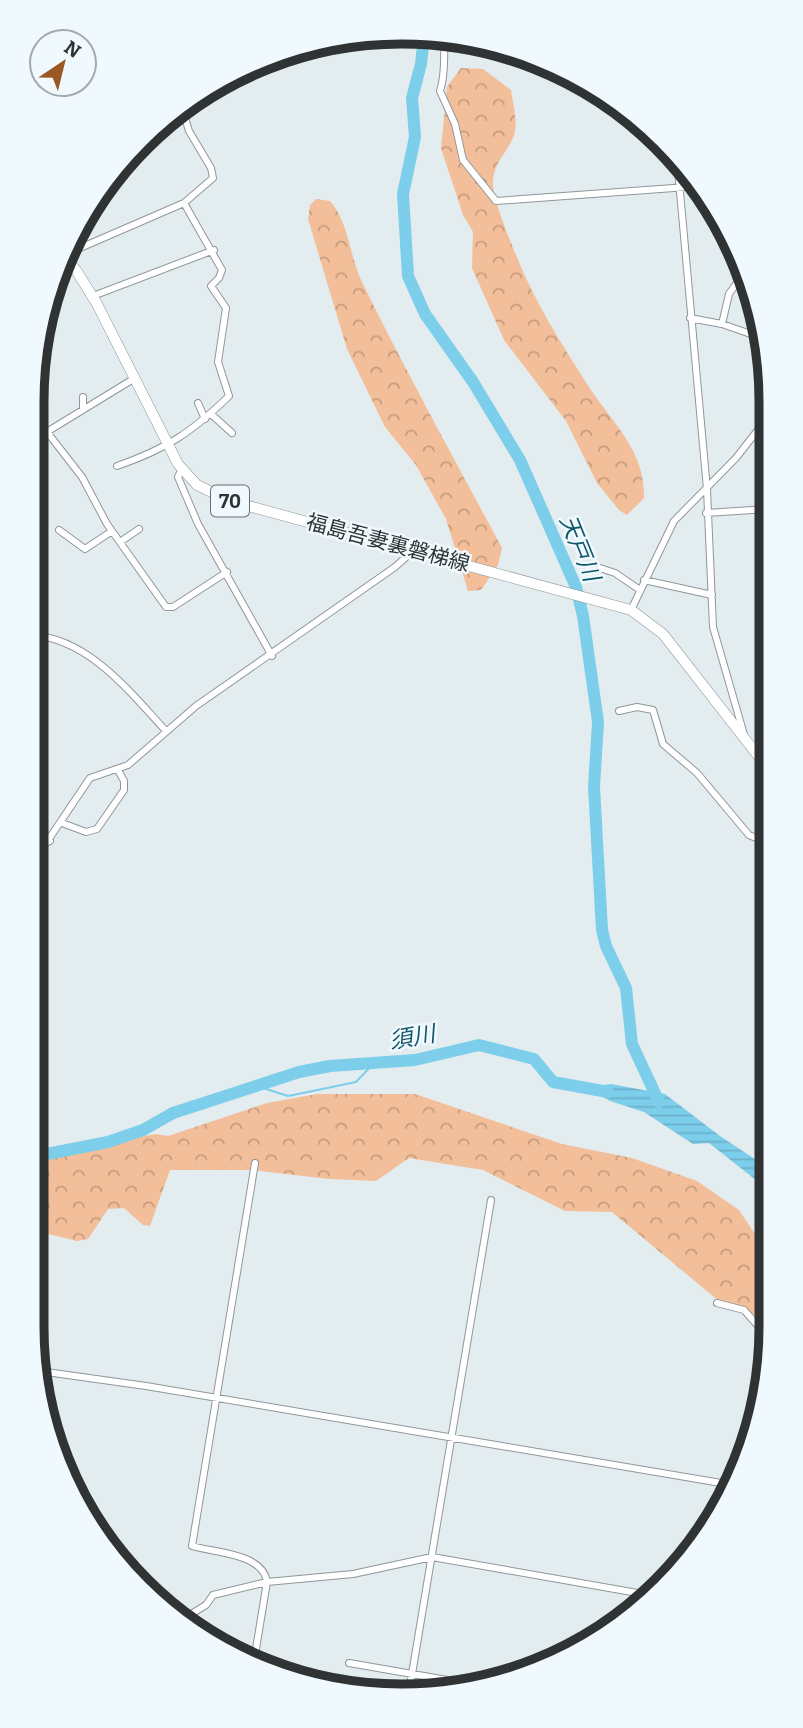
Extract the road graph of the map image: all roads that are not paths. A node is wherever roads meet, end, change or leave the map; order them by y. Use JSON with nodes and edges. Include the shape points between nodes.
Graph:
{"nodes":[{"id":1,"x":444,"y":47,"type":"edge"},
{"id":2,"x":185,"y":117,"type":"edge"},
{"id":3,"x":679,"y":176,"type":"edge"},
{"id":4,"x":688,"y":188,"type":"edge"},
{"id":5,"x":680,"y":189,"type":"junction"},
{"id":6,"x":184,"y":203,"type":"junction"},
{"id":7,"x":78,"y":249,"type":"edge"},
{"id":8,"x":214,"y":250,"type":"junction"},
{"id":9,"x":70,"y":267,"type":"edge"},
{"id":10,"x":739,"y":284,"type":"edge"},
{"id":11,"x":93,"y":296,"type":"junction"},
{"id":12,"x":690,"y":318,"type":"junction"},
{"id":13,"x":722,"y":324,"type":"junction"},
{"id":14,"x":752,"y":335,"type":"edge"},
{"id":15,"x":135,"y":378,"type":"junction"},
{"id":16,"x":83,"y":397,"type":"dead end"},
{"id":17,"x":198,"y":403,"type":"dead end"},
{"id":18,"x":83,"y":409,"type":"junction"},
{"id":19,"x":208,"y":416,"type":"junction"},
{"id":20,"x":759,"y":428,"type":"edge"},
{"id":21,"x":47,"y":432,"type":"junction"},
{"id":22,"x":232,"y":433,"type":"dead end"},
{"id":23,"x":44,"y":434,"type":"edge"},
{"id":24,"x":168,"y":445,"type":"junction"},
{"id":25,"x":117,"y":466,"type":"dead end"},
{"id":26,"x":181,"y":468,"type":"junction"},
{"id":27,"x":707,"y":489,"type":"junction"},
{"id":28,"x":759,"y":510,"type":"edge"},
{"id":29,"x":706,"y":513,"type":"junction"},
{"id":30,"x":139,"y":528,"type":"dead end"},
{"id":31,"x":59,"y":530,"type":"dead end"},
{"id":32,"x":112,"y":531,"type":"junction"},
{"id":33,"x":120,"y":542,"type":"junction"},
{"id":34,"x":414,"y":550,"type":"junction"},
{"id":35,"x":600,"y":568,"type":"dead end"},
{"id":36,"x":227,"y":572,"type":"junction"},
{"id":37,"x":644,"y":580,"type":"junction"},
{"id":38,"x":640,"y":590,"type":"junction"},
{"id":39,"x":712,"y":595,"type":"junction"},
{"id":40,"x":631,"y":610,"type":"junction"},
{"id":41,"x":44,"y":637,"type":"edge"},
{"id":42,"x":272,"y":656,"type":"junction"},
{"id":43,"x":619,"y":711,"type":"dead end"},
{"id":44,"x":166,"y":731,"type":"junction"},
{"id":45,"x":744,"y":740,"type":"junction"},
{"id":46,"x":759,"y":758,"type":"edge"},
{"id":47,"x":118,"y":770,"type":"junction"},
{"id":48,"x":62,"y":823,"type":"junction"},
{"id":49,"x":44,"y":836,"type":"edge"},
{"id":50,"x":759,"y":837,"type":"edge"},
{"id":51,"x":50,"y":841,"type":"junction"},
{"id":52,"x":44,"y":849,"type":"edge"},
{"id":53,"x":255,"y":1163,"type":"dead end"},
{"id":54,"x":491,"y":1200,"type":"dead end"},
{"id":55,"x":717,"y":1303,"type":"dead end"},
{"id":56,"x":759,"y":1327,"type":"edge"},
{"id":57,"x":47,"y":1372,"type":"edge"},
{"id":58,"x":217,"y":1398,"type":"junction"},
{"id":59,"x":453,"y":1439,"type":"junction"},
{"id":60,"x":723,"y":1483,"type":"edge"},
{"id":61,"x":432,"y":1557,"type":"junction"},
{"id":62,"x":268,"y":1582,"type":"junction"},
{"id":63,"x":639,"y":1593,"type":"edge"},
{"id":64,"x":190,"y":1615,"type":"edge"},
{"id":65,"x":255,"y":1653,"type":"edge"},
{"id":66,"x":349,"y":1663,"type":"dead end"},
{"id":67,"x":412,"y":1675,"type":"junction"},
{"id":68,"x":449,"y":1681,"type":"edge"},
{"id":69,"x":411,"y":1684,"type":"edge"}],
"edges":[{"from":1,"to":5,"type":"street","via":[[446,74],[440,91],[455,124],[463,160],[496,201]]},
{"from":2,"to":6,"type":"street","via":[[214,176]]},
{"from":3,"to":5,"type":"street"},
{"from":4,"to":5,"type":"street"},
{"from":5,"to":12,"type":"street"},
{"from":6,"to":7,"type":"street"},
{"from":6,"to":8,"type":"street"},
{"from":8,"to":11,"type":"street"},
{"from":8,"to":19,"type":"street","via":[[223,273],[211,286],[226,308],[218,362],[229,396]]},
{"from":9,"to":11,"type":"main road","name":"福島吾妻裏磐梯線","number":"70"},
{"from":10,"to":13,"type":"street","via":[[733,286]]},
{"from":11,"to":15,"type":"main road","name":"福島吾妻裏磐梯線","number":"70"},
{"from":12,"to":13,"type":"street"},
{"from":12,"to":27,"type":"street"},
{"from":13,"to":14,"type":"street"},
{"from":15,"to":18,"type":"street"},
{"from":15,"to":24,"type":"main road","name":"福島吾妻裏磐梯線","number":"70"},
{"from":16,"to":18,"type":"street"},
{"from":17,"to":19,"type":"street"},
{"from":18,"to":21,"type":"street"},
{"from":19,"to":22,"type":"street"},
{"from":19,"to":24,"type":"street"},
{"from":20,"to":27,"type":"street"},
{"from":21,"to":23,"type":"street"},
{"from":21,"to":32,"type":"street","via":[[82,477]]},
{"from":24,"to":25,"type":"street"},
{"from":24,"to":26,"type":"main road","name":"福島吾妻裏磐梯線","number":"70"},
{"from":26,"to":34,"type":"main road","name":"福島吾妻裏磐梯線","number":"70","via":[[211,494]]},
{"from":26,"to":36,"type":"street","via":[[178,477],[198,524]]},
{"from":27,"to":29,"type":"street"},
{"from":27,"to":37,"type":"street","via":[[666,533]]},
{"from":28,"to":29,"type":"street"},
{"from":29,"to":39,"type":"street"},
{"from":30,"to":33,"type":"street"},
{"from":31,"to":32,"type":"street","via":[[85,549]]},
{"from":32,"to":33,"type":"street"},
{"from":33,"to":36,"type":"street","via":[[169,609]]},
{"from":34,"to":40,"type":"main road","name":"福島吾妻裏磐梯線","number":"70"},
{"from":34,"to":42,"type":"street"},
{"from":35,"to":38,"type":"street"},
{"from":36,"to":42,"type":"street"},
{"from":37,"to":38,"type":"street"},
{"from":37,"to":39,"type":"street"},
{"from":38,"to":40,"type":"street"},
{"from":39,"to":45,"type":"street","via":[[715,640]]},
{"from":40,"to":45,"type":"main road","name":"福島吾妻裏磐梯線","number":"70","via":[[663,634]]},
{"from":41,"to":44,"type":"street","via":[[62,639],[81,650]]},
{"from":42,"to":44,"type":"street"},
{"from":43,"to":50,"type":"street","via":[[637,706],[653,710],[666,747],[697,773],[749,835]]},
{"from":44,"to":47,"type":"street"},
{"from":45,"to":46,"type":"main road","name":"福島吾妻裏磐梯線","number":"70"},
{"from":47,"to":48,"type":"street","via":[[90,778]]},
{"from":47,"to":48,"type":"street","via":[[124,790],[97,829],[86,832]]},
{"from":48,"to":51,"type":"street"},
{"from":49,"to":51,"type":"street"},
{"from":51,"to":52,"type":"street"},
{"from":53,"to":58,"type":"street"},
{"from":54,"to":59,"type":"street"},
{"from":55,"to":56,"type":"street","via":[[744,1310]]},
{"from":57,"to":58,"type":"street"},
{"from":58,"to":59,"type":"street"},
{"from":58,"to":62,"type":"street","via":[[192,1546],[252,1561],[263,1569]]},
{"from":59,"to":60,"type":"street"},
{"from":59,"to":61,"type":"street"},
{"from":61,"to":62,"type":"street","via":[[352,1574]]},
{"from":61,"to":63,"type":"street"},
{"from":61,"to":67,"type":"street"},
{"from":62,"to":64,"type":"street","via":[[213,1595]]},
{"from":62,"to":65,"type":"street"},
{"from":66,"to":67,"type":"street"},
{"from":67,"to":68,"type":"street"},
{"from":67,"to":69,"type":"street"}]}
